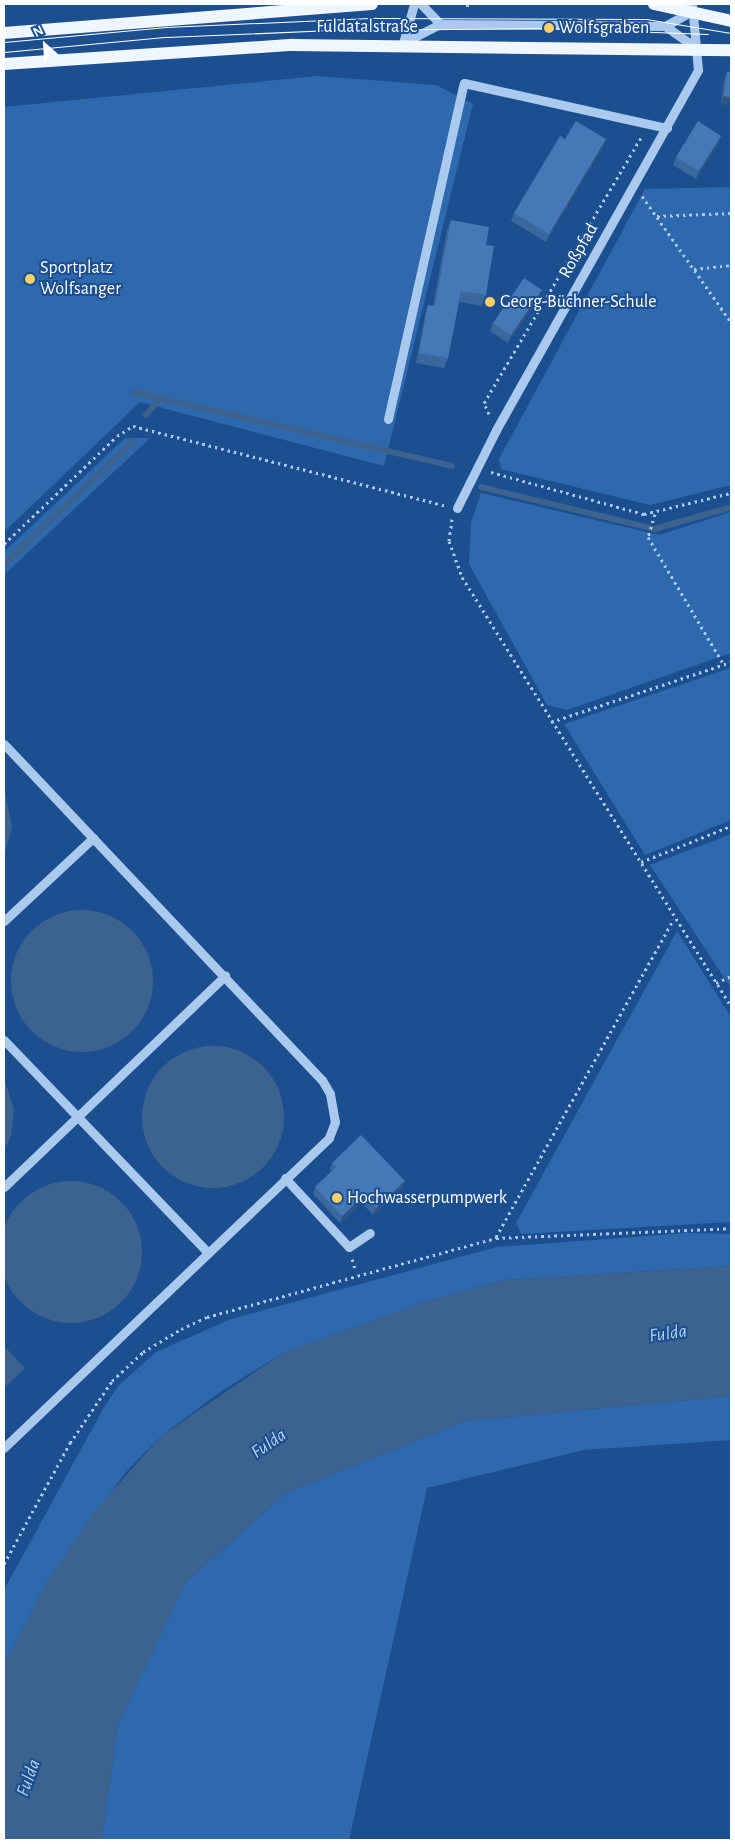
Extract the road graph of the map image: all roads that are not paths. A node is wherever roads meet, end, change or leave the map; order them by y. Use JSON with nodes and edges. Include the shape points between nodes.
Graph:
{"nodes":[{"id":1,"x":372,"y":4,"type":"edge"},
{"id":2,"x":414,"y":4,"type":"edge"},
{"id":3,"x":421,"y":4,"type":"edge"},
{"id":4,"x":654,"y":4,"type":"edge"},
{"id":5,"x":692,"y":7,"type":"edge"},
{"id":6,"x":731,"y":21,"type":"edge"},
{"id":7,"x":440,"y":24,"type":"junction"},
{"id":8,"x":665,"y":26,"type":"junction"},
{"id":9,"x":4,"y":33,"type":"edge"},
{"id":10,"x":403,"y":43,"type":"junction"},
{"id":11,"x":696,"y":48,"type":"junction"},
{"id":12,"x":731,"y":50,"type":"edge"},
{"id":13,"x":4,"y":64,"type":"edge"},
{"id":14,"x":667,"y":128,"type":"junction"},
{"id":15,"x":388,"y":420,"type":"dead end"},
{"id":16,"x":457,"y":508,"type":"road end"},
{"id":17,"x":4,"y":744,"type":"edge"},
{"id":18,"x":93,"y":838,"type":"junction"},
{"id":19,"x":4,"y":921,"type":"edge"},
{"id":20,"x":225,"y":976,"type":"junction"},
{"id":21,"x":4,"y":1040,"type":"edge"},
{"id":22,"x":77,"y":1117,"type":"junction"},
{"id":23,"x":285,"y":1178,"type":"junction"},
{"id":24,"x":4,"y":1187,"type":"edge"},
{"id":25,"x":370,"y":1233,"type":"dead end"},
{"id":26,"x":208,"y":1253,"type":"junction"},
{"id":27,"x":4,"y":1448,"type":"edge"}],
"edges":[{"from":1,"to":9,"type":"main road","name":"Fuldatalstraße"},
{"from":2,"to":10,"type":"street"},
{"from":3,"to":7,"type":"street"},
{"from":4,"to":5,"type":"main road"},
{"from":5,"to":6,"type":"main road"},
{"from":5,"to":8,"type":"street"},
{"from":5,"to":11,"type":"street","name":"Roßpfad"},
{"from":7,"to":8,"type":"street"},
{"from":7,"to":10,"type":"street"},
{"from":8,"to":11,"type":"street"},
{"from":10,"to":11,"type":"main road","name":"Fuldatalstraße"},
{"from":10,"to":13,"type":"main road","name":"Fuldatalstraße","via":[[182,49]]},
{"from":11,"to":12,"type":"main road","name":"Fuldatalstraße"},
{"from":11,"to":14,"type":"street","name":"Roßpfad","via":[[698,70]]},
{"from":14,"to":15,"type":"street","via":[[464,83]]},
{"from":14,"to":16,"type":"street","name":"Roßpfad","via":[[496,430]]},
{"from":17,"to":18,"type":"street"},
{"from":18,"to":19,"type":"street"},
{"from":18,"to":20,"type":"street"},
{"from":20,"to":22,"type":"street"},
{"from":20,"to":23,"type":"street","via":[[330,1094],[335,1122],[329,1138]]},
{"from":21,"to":22,"type":"street"},
{"from":22,"to":24,"type":"street"},
{"from":22,"to":26,"type":"street"},
{"from":23,"to":25,"type":"street","via":[[349,1247]]},
{"from":23,"to":26,"type":"street"},
{"from":26,"to":27,"type":"street"}]}
